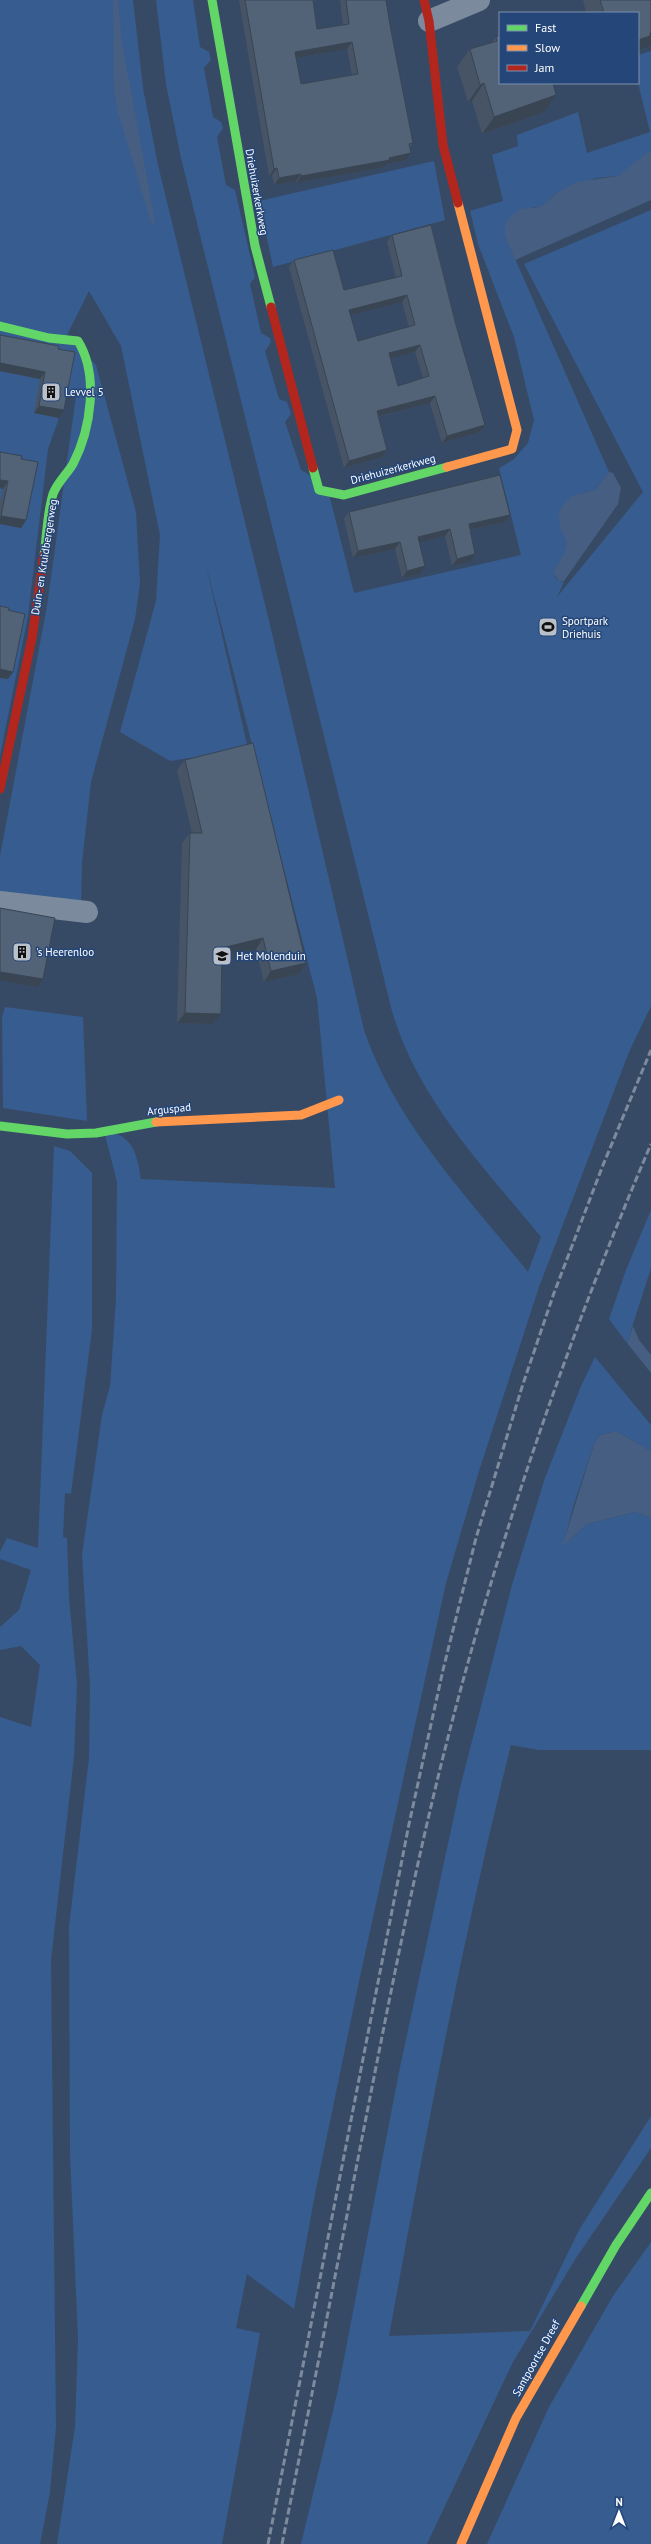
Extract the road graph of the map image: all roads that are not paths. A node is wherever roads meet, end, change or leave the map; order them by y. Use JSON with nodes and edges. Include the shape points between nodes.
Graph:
{"nodes":[{"id":1,"x":212,"y":0,"type":"edge"},
{"id":2,"x":424,"y":0,"type":"edge"},
{"id":3,"x":479,"y":0,"type":"edge"},
{"id":4,"x":429,"y":21,"type":"junction"},
{"id":5,"x":0,"y":326,"type":"edge"},
{"id":6,"x":0,"y":789,"type":"edge"},
{"id":7,"x":0,"y":902,"type":"edge"},
{"id":8,"x":86,"y":912,"type":"dead end"},
{"id":9,"x":339,"y":1100,"type":"dead end"},
{"id":10,"x":0,"y":1126,"type":"edge"},
{"id":11,"x":651,"y":2193,"type":"edge"},
{"id":12,"x":461,"y":2544,"type":"edge"}],
"edges":[{"from":1,"to":4,"type":"street","name":"Driehuizerkerkweg","via":[[254,246],[319,490],[344,495],[512,449],[517,430],[443,144]]},
{"from":2,"to":4,"type":"street","name":"Driehuizerkerkweg"},
{"from":3,"to":4,"type":"street"},
{"from":5,"to":6,"type":"street","name":"Duin- en Kruidbergerweg","via":[[49,338],[78,341],[86,354],[91,400],[81,446],[53,494],[32,638]]},
{"from":7,"to":8,"type":"street"},
{"from":9,"to":10,"type":"street","name":"Arguspad","via":[[301,1115],[166,1120],[96,1133],[67,1134]]},
{"from":11,"to":12,"type":"street","name":"Santpoortse Dreef","via":[[604,2264],[516,2418]]}]}
